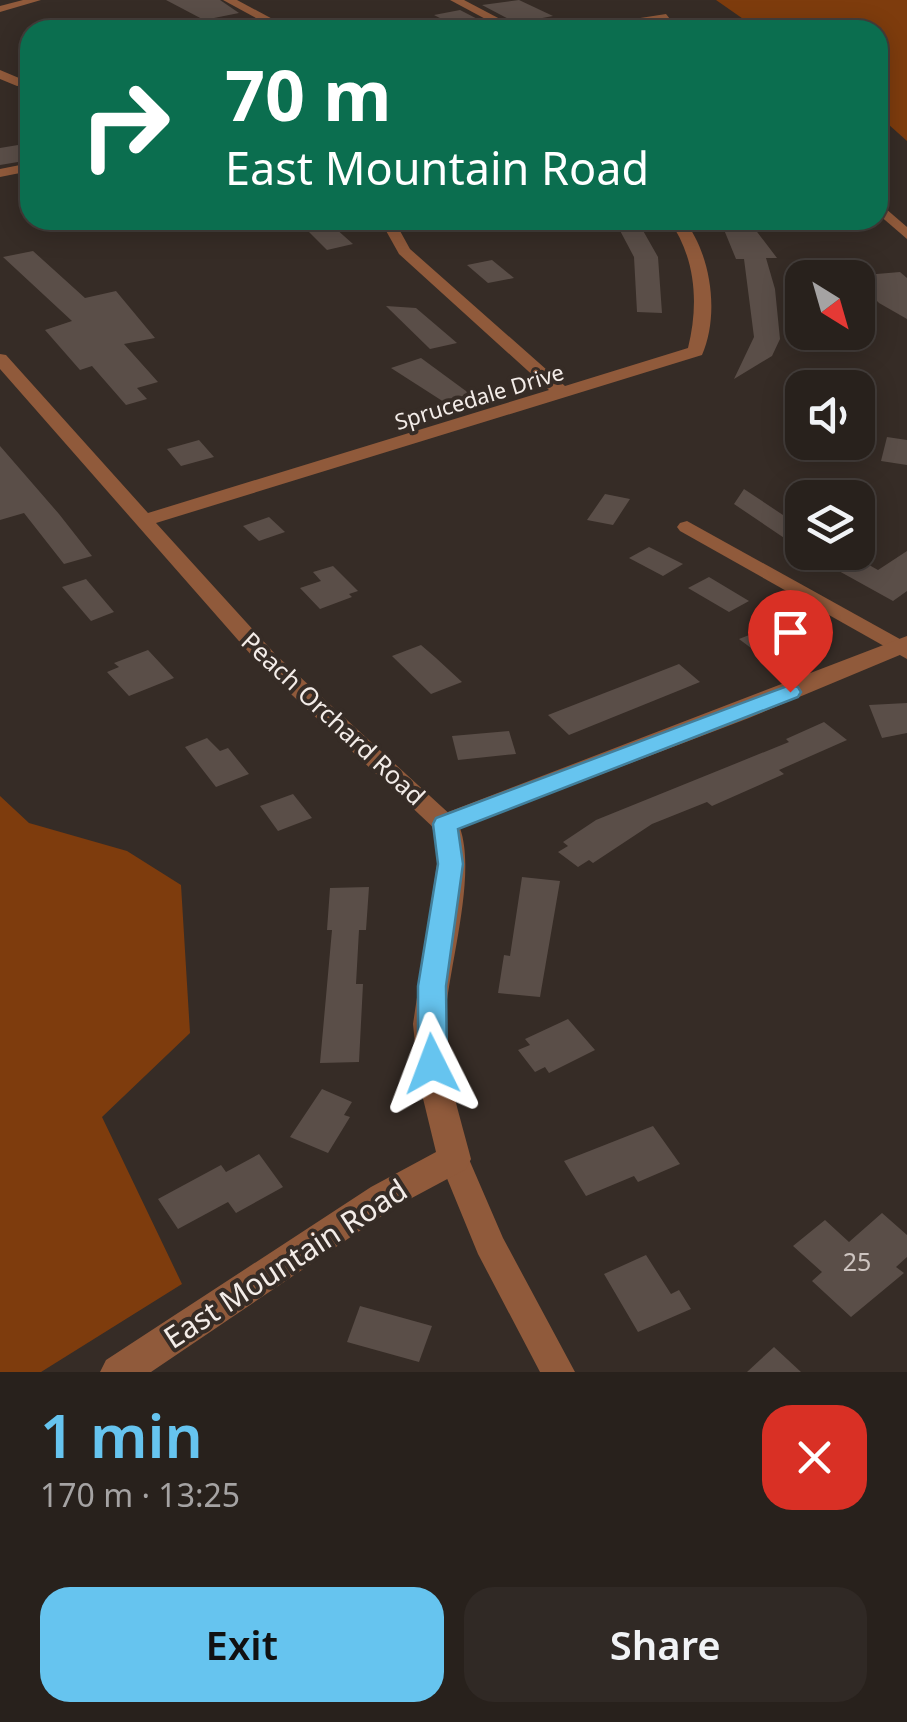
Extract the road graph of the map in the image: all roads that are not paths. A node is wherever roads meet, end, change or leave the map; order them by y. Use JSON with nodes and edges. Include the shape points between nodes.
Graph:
{"nodes":[{"id":1,"x":36,"y":0,"type":"edge"},
{"id":2,"x":228,"y":0,"type":"edge"},
{"id":3,"x":455,"y":0,"type":"edge"},
{"id":4,"x":648,"y":0,"type":"edge"},
{"id":5,"x":0,"y":9,"type":"edge"},
{"id":6,"x":666,"y":17,"type":"junction"},
{"id":7,"x":267,"y":20,"type":"edge"},
{"id":8,"x":494,"y":20,"type":"edge"},
{"id":9,"x":644,"y":20,"type":"edge"},
{"id":10,"x":669,"y":20,"type":"edge"},
{"id":11,"x":888,"y":216,"type":"edge"},
{"id":12,"x":393,"y":230,"type":"edge"},
{"id":13,"x":683,"y":230,"type":"edge"},
{"id":14,"x":907,"y":235,"type":"edge"},
{"id":15,"x":0,"y":359,"type":"edge"},
{"id":16,"x":564,"y":394,"type":"junction"},
{"id":17,"x":141,"y":521,"type":"junction"},
{"id":18,"x":686,"y":527,"type":"dead end"},
{"id":19,"x":904,"y":647,"type":"edge"},
{"id":20,"x":445,"y":824,"type":"junction"},
{"id":21,"x":454,"y":1159,"type":"junction"},
{"id":22,"x":119,"y":1372,"type":"edge"},
{"id":23,"x":558,"y":1372,"type":"edge"}],
"edges":[{"from":1,"to":5,"type":"street"},
{"from":2,"to":7,"type":"street"},
{"from":3,"to":8,"type":"street"},
{"from":4,"to":6,"type":"street"},
{"from":6,"to":9,"type":"street"},
{"from":6,"to":10,"type":"street"},
{"from":11,"to":14,"type":"street"},
{"from":12,"to":16,"type":"street","via":[[404,250]]},
{"from":13,"to":16,"type":"street","name":"Sprucedale Drive","via":[[705,310],[696,352]]},
{"from":15,"to":17,"type":"street","name":"Peach Orchard Road"},
{"from":16,"to":17,"type":"street","name":"Sprucedale Drive"},
{"from":17,"to":20,"type":"street","name":"Peach Orchard Road","via":[[282,675]]},
{"from":18,"to":19,"type":"street"},
{"from":19,"to":20,"type":"street"},
{"from":20,"to":21,"type":"street","name":"Peach Orchard Road","via":[[450,864],[430,1034]]},
{"from":21,"to":22,"type":"street","name":"East Mountain Road","via":[[382,1197]]},
{"from":21,"to":23,"type":"street","name":"Peach Orchard Road","via":[[489,1244]]}]}
